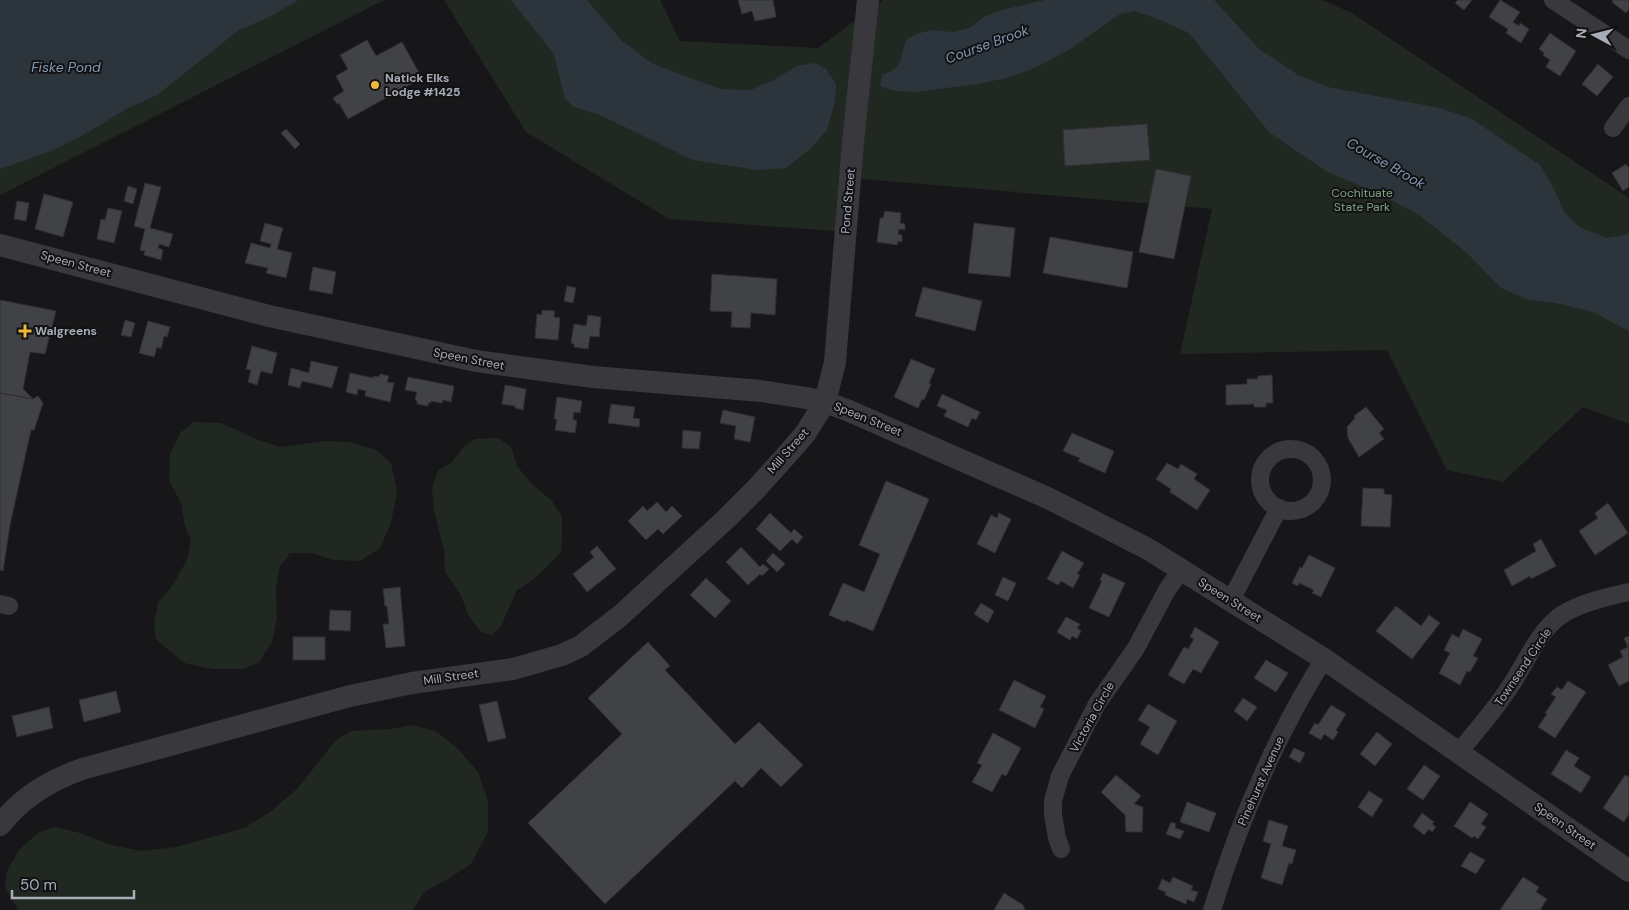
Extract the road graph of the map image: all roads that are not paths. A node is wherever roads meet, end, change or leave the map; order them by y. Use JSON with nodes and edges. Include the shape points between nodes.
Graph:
{"nodes":[{"id":1,"x":1553,"y":0,"type":"edge"},
{"id":2,"x":872,"y":4,"type":"edge"},
{"id":3,"x":1629,"y":50,"type":"edge"},
{"id":4,"x":1629,"y":106,"type":"edge"},
{"id":5,"x":1613,"y":128,"type":"dead end"},
{"id":6,"x":0,"y":245,"type":"edge"},
{"id":7,"x":825,"y":402,"type":"junction"},
{"id":8,"x":1278,"y":508,"type":"dead end"},
{"id":9,"x":1181,"y":570,"type":"junction"},
{"id":10,"x":1629,"y":592,"type":"edge"},
{"id":11,"x":1231,"y":600,"type":"junction"},
{"id":12,"x":1324,"y":659,"type":"junction"},
{"id":13,"x":1459,"y":752,"type":"junction"},
{"id":14,"x":0,"y":825,"type":"edge"},
{"id":15,"x":1061,"y":849,"type":"dead end"},
{"id":16,"x":1629,"y":871,"type":"edge"},
{"id":17,"x":1212,"y":910,"type":"edge"}],
"edges":[{"from":1,"to":3,"type":"street"},
{"from":2,"to":7,"type":"street","name":"Pond Street","via":[[853,142],[835,362]]},
{"from":4,"to":5,"type":"street"},
{"from":6,"to":7,"type":"street","name":"Speen Street","via":[[269,316],[476,361],[593,377],[761,391]]},
{"from":7,"to":9,"type":"street","name":"Speen Street","via":[[1050,499],[1124,536]]},
{"from":7,"to":14,"type":"street","name":"Mill Street","via":[[805,434],[756,489],[620,616],[582,646],[555,658],[513,669],[412,683],[350,696],[82,769],[43,786]]},
{"from":8,"to":11,"type":"street"},
{"from":9,"to":11,"type":"street","name":"Speen Street"},
{"from":9,"to":15,"type":"street","name":"Victoria Circle","via":[[1136,648],[1097,704],[1060,776],[1053,814]]},
{"from":10,"to":13,"type":"street","name":"Townsend Circle","via":[[1577,607],[1546,629],[1508,691]]},
{"from":11,"to":12,"type":"street","name":"Speen Street"},
{"from":12,"to":13,"type":"street","name":"Speen Street"},
{"from":12,"to":17,"type":"street","name":"Pinehurst Avenue","via":[[1260,780]]},
{"from":13,"to":16,"type":"street","name":"Speen Street"}]}
